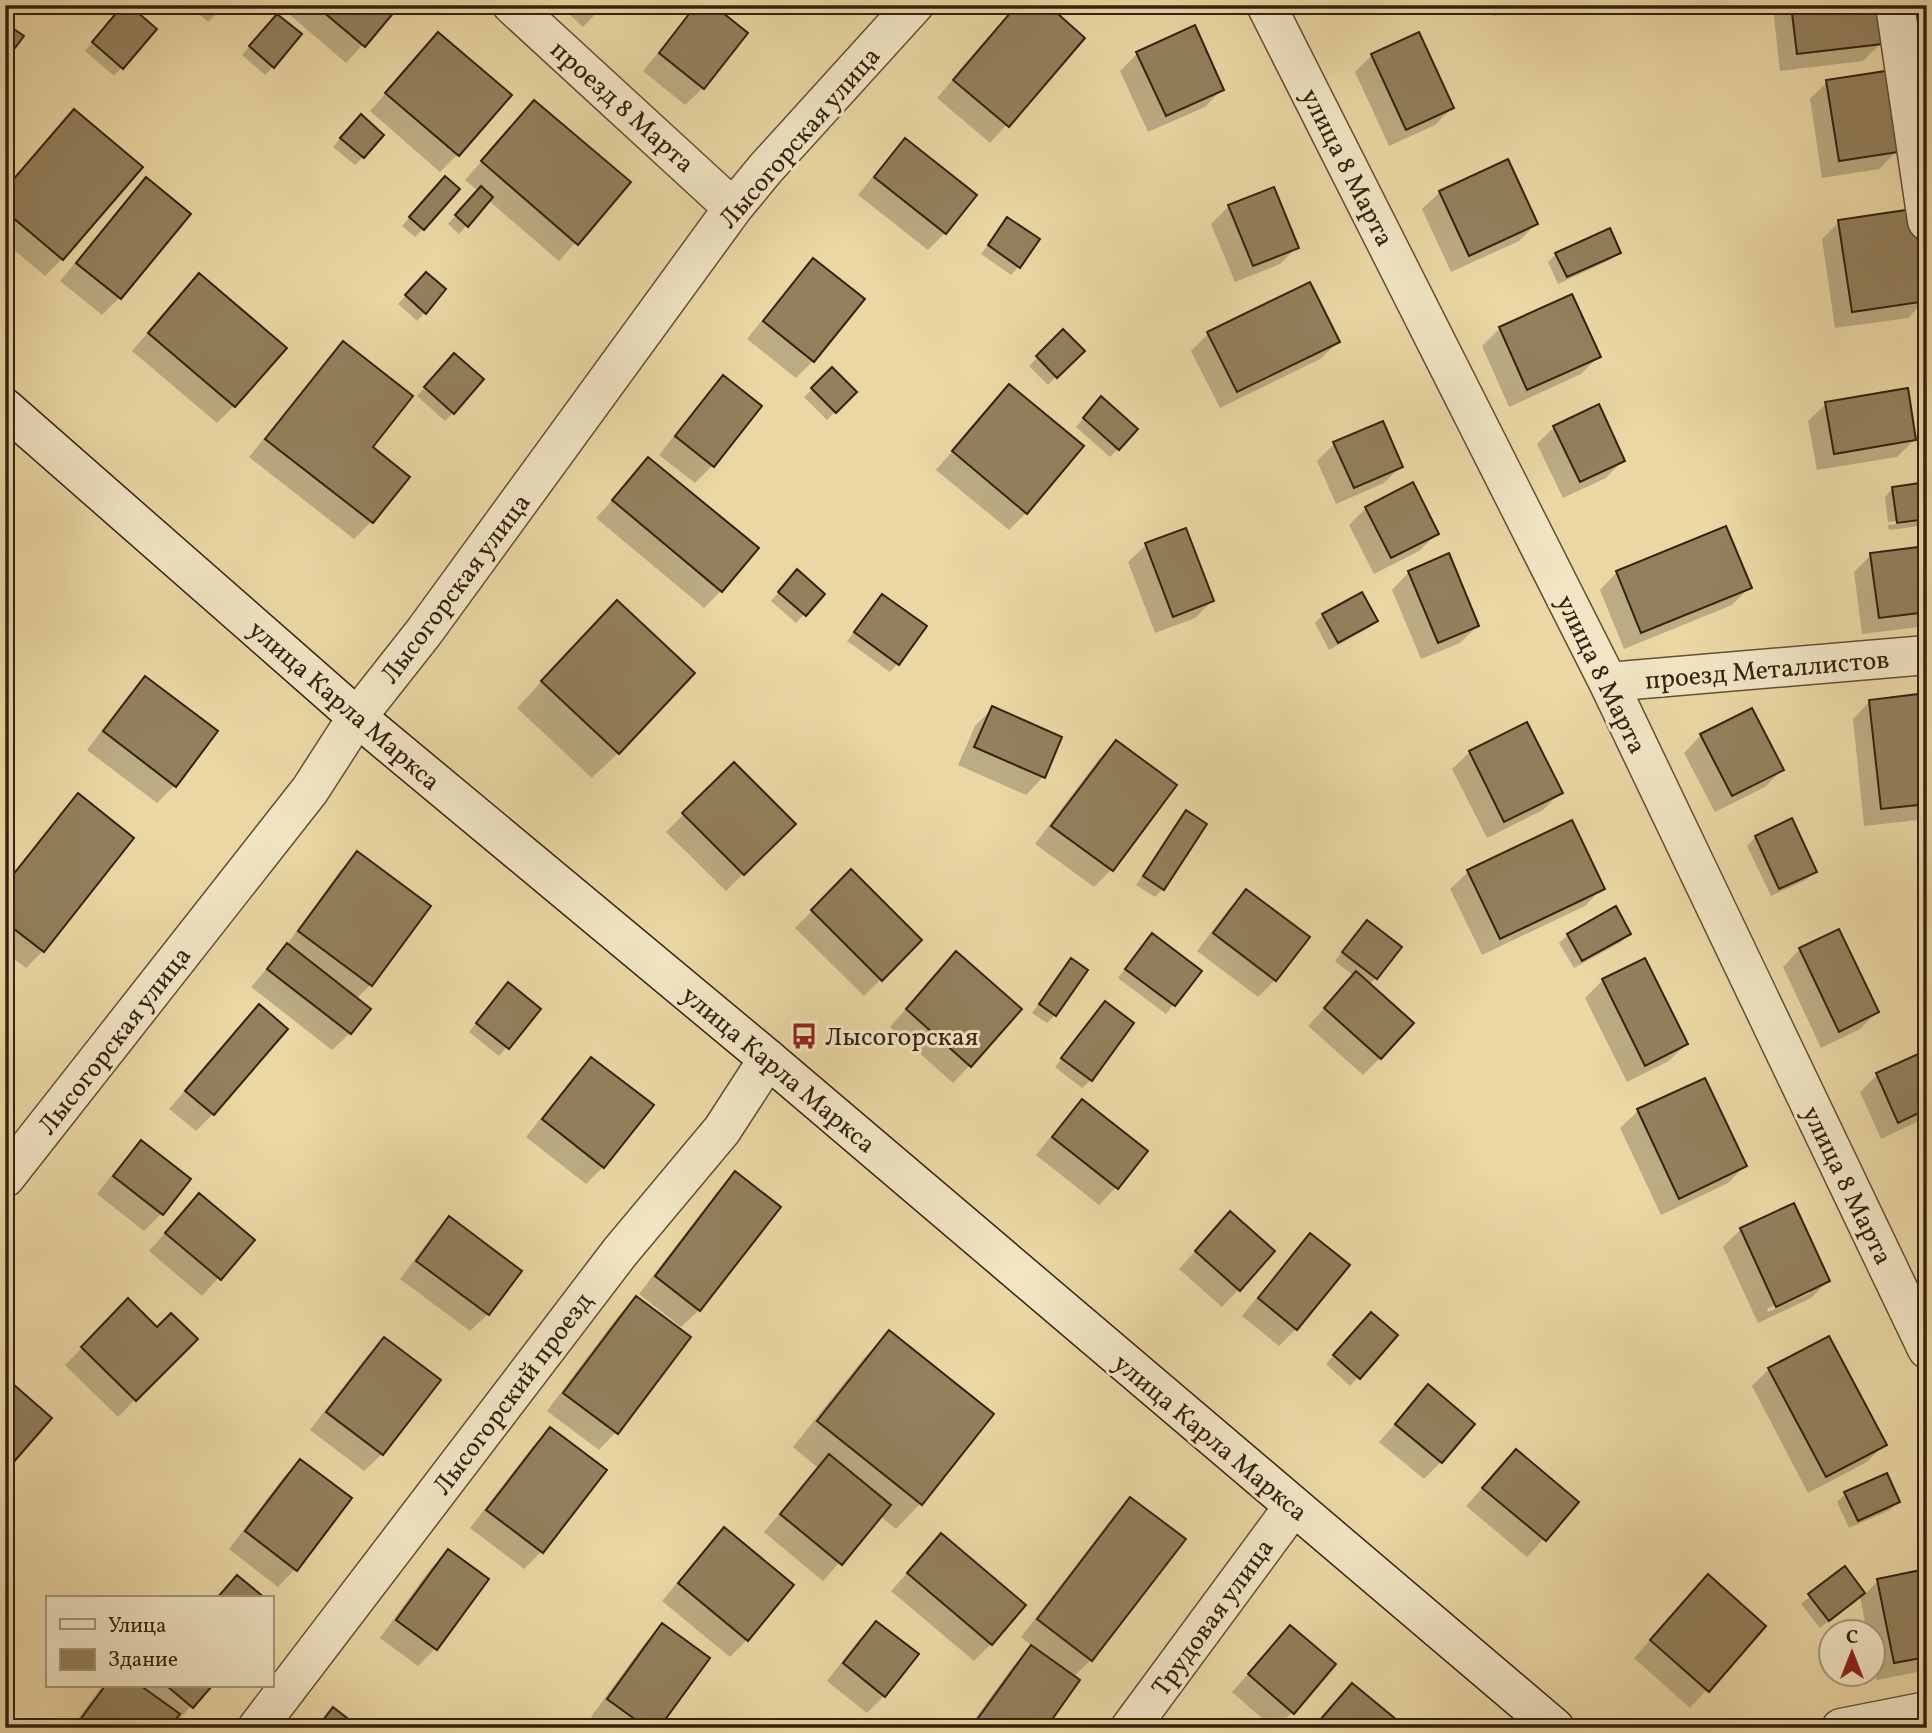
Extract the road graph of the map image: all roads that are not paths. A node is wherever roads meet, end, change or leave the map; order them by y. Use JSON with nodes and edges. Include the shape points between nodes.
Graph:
{"nodes":[{"id":1,"x":512,"y":5,"type":"edge"},
{"id":2,"x":914,"y":5,"type":"edge"},
{"id":3,"x":1266,"y":5,"type":"edge"},
{"id":4,"x":1895,"y":5,"type":"edge"},
{"id":5,"x":733,"y":208,"type":"junction"},
{"id":6,"x":1927,"y":221,"type":"edge"},
{"id":7,"x":5,"y":408,"type":"edge"},
{"id":8,"x":1927,"y":655,"type":"edge"},
{"id":9,"x":1608,"y":682,"type":"junction"},
{"id":10,"x":357,"y":717,"type":"junction"},
{"id":11,"x":768,"y":1059,"type":"junction"},
{"id":12,"x":5,"y":1178,"type":"edge"},
{"id":13,"x":1927,"y":1349,"type":"edge"},
{"id":14,"x":1293,"y":1507,"type":"junction"},
{"id":15,"x":1927,"y":1711,"type":"edge"},
{"id":16,"x":257,"y":1728,"type":"edge"},
{"id":17,"x":1130,"y":1728,"type":"edge"},
{"id":18,"x":1556,"y":1728,"type":"edge"},
{"id":19,"x":1841,"y":1728,"type":"edge"}],
"edges":[{"from":1,"to":5,"type":"street","name":"проезд 8 Марта"},
{"from":2,"to":5,"type":"street","name":"Лысогорская улица"},
{"from":3,"to":9,"type":"street","name":"улица 8 Марта"},
{"from":4,"to":6,"type":"street"},
{"from":5,"to":10,"type":"street","name":"Лысогорская улица"},
{"from":7,"to":10,"type":"street","name":"улица Карла Маркса"},
{"from":8,"to":9,"type":"street","name":"проезд Металлистов"},
{"from":9,"to":13,"type":"street","name":"улица 8 Марта"},
{"from":10,"to":11,"type":"street","name":"улица Карла Маркса"},
{"from":10,"to":12,"type":"street","name":"Лысогорская улица","via":[[310,790]]},
{"from":11,"to":14,"type":"street","name":"улица Карла Маркса"},
{"from":11,"to":16,"type":"street","name":"Лысогорский проезд","via":[[722,1130],[620,1252]]},
{"from":14,"to":17,"type":"street","name":"Трудовая улица"},
{"from":14,"to":18,"type":"street","name":"улица Карла Маркса"},
{"from":15,"to":19,"type":"street"}]}
